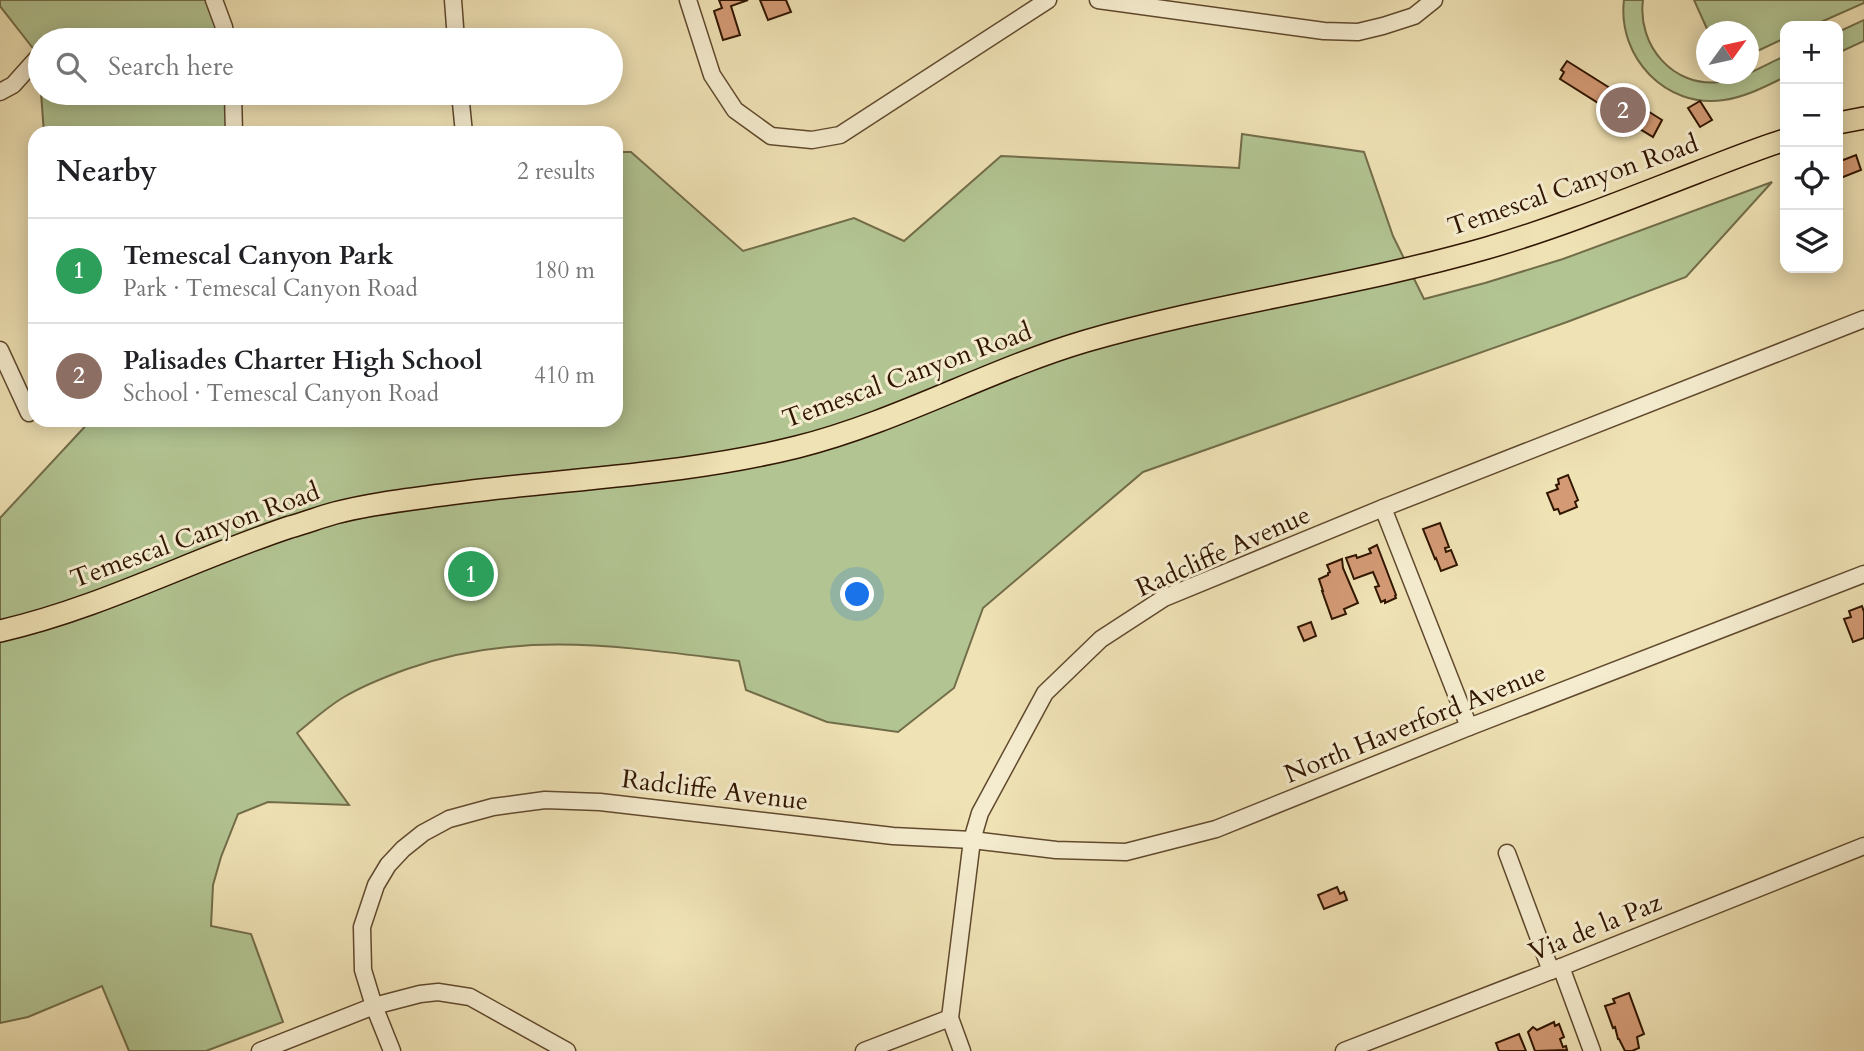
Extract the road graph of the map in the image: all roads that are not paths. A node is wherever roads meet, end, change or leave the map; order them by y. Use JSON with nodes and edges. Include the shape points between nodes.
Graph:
{"nodes":[{"id":1,"x":214,"y":0,"type":"edge"},
{"id":2,"x":453,"y":0,"type":"edge"},
{"id":3,"x":688,"y":0,"type":"edge"},
{"id":4,"x":1048,"y":0,"type":"edge"},
{"id":5,"x":1098,"y":0,"type":"edge"},
{"id":6,"x":1434,"y":0,"type":"edge"},
{"id":7,"x":224,"y":28,"type":"edge"},
{"id":8,"x":455,"y":28,"type":"edge"},
{"id":9,"x":28,"y":68,"type":"edge"},
{"id":10,"x":0,"y":93,"type":"edge"},
{"id":11,"x":233,"y":105,"type":"edge"},
{"id":12,"x":461,"y":105,"type":"edge"},
{"id":13,"x":1864,"y":118,"type":"edge"},
{"id":14,"x":1843,"y":122,"type":"edge"},
{"id":15,"x":234,"y":126,"type":"edge"},
{"id":16,"x":463,"y":126,"type":"edge"},
{"id":17,"x":1780,"y":142,"type":"edge"},
{"id":18,"x":1864,"y":319,"type":"edge"},
{"id":19,"x":0,"y":350,"type":"edge"},
{"id":20,"x":28,"y":411,"type":"edge"},
{"id":21,"x":1383,"y":508,"type":"junction"},
{"id":22,"x":1864,"y":574,"type":"edge"},
{"id":23,"x":0,"y":631,"type":"edge"},
{"id":24,"x":1469,"y":727,"type":"junction"},
{"id":25,"x":972,"y":839,"type":"junction"},
{"id":26,"x":1864,"y":846,"type":"edge"},
{"id":27,"x":1507,"y":853,"type":"dead end"},
{"id":28,"x":1556,"y":969,"type":"junction"},
{"id":29,"x":374,"y":1006,"type":"junction"},
{"id":30,"x":950,"y":1018,"type":"junction"},
{"id":31,"x":260,"y":1051,"type":"edge"},
{"id":32,"x":392,"y":1051,"type":"edge"},
{"id":33,"x":567,"y":1051,"type":"edge"},
{"id":34,"x":864,"y":1051,"type":"edge"},
{"id":35,"x":961,"y":1051,"type":"edge"},
{"id":36,"x":1344,"y":1051,"type":"edge"},
{"id":37,"x":1592,"y":1051,"type":"edge"}],
"edges":[{"from":1,"to":7,"type":"street"},
{"from":2,"to":8,"type":"street"},
{"from":3,"to":4,"type":"street","via":[[712,75],[735,110],[771,136],[813,140],[840,135]]},
{"from":5,"to":6,"type":"street","via":[[1358,32],[1414,16]]},
{"from":9,"to":10,"type":"street"},
{"from":11,"to":15,"type":"street"},
{"from":12,"to":16,"type":"street"},
{"from":13,"to":14,"type":"main road"},
{"from":17,"to":23,"type":"main road","name":"Temescal Canyon Road","via":[[1556,227],[1487,248],[1082,342],[797,447],[710,464],[479,489],[334,513],[97,602]]},
{"from":18,"to":21,"type":"street","name":"Radcliffe Avenue"},
{"from":19,"to":20,"type":"street"},
{"from":21,"to":24,"type":"street"},
{"from":21,"to":25,"type":"street","name":"Radcliffe Avenue","via":[[1164,598],[1101,639],[1045,693],[980,813]]},
{"from":22,"to":24,"type":"street","name":"North Haverford Avenue"},
{"from":24,"to":25,"type":"street","name":"North Haverford Avenue","via":[[1216,829],[1126,852],[1056,850]]},
{"from":25,"to":29,"type":"street","name":"Radcliffe Avenue","via":[[893,836],[600,802],[545,800],[449,819],[402,849],[376,885],[362,927],[363,970]]},
{"from":25,"to":30,"type":"street"},
{"from":26,"to":28,"type":"street","name":"Via de la Paz"},
{"from":27,"to":28,"type":"street"},
{"from":28,"to":36,"type":"street","name":"Via de la Paz"},
{"from":28,"to":37,"type":"street"},
{"from":29,"to":31,"type":"street"},
{"from":29,"to":32,"type":"street","name":"Radcliffe Avenue"},
{"from":29,"to":33,"type":"street","via":[[438,992],[470,997]]},
{"from":30,"to":34,"type":"street"},
{"from":30,"to":35,"type":"street"}]}
